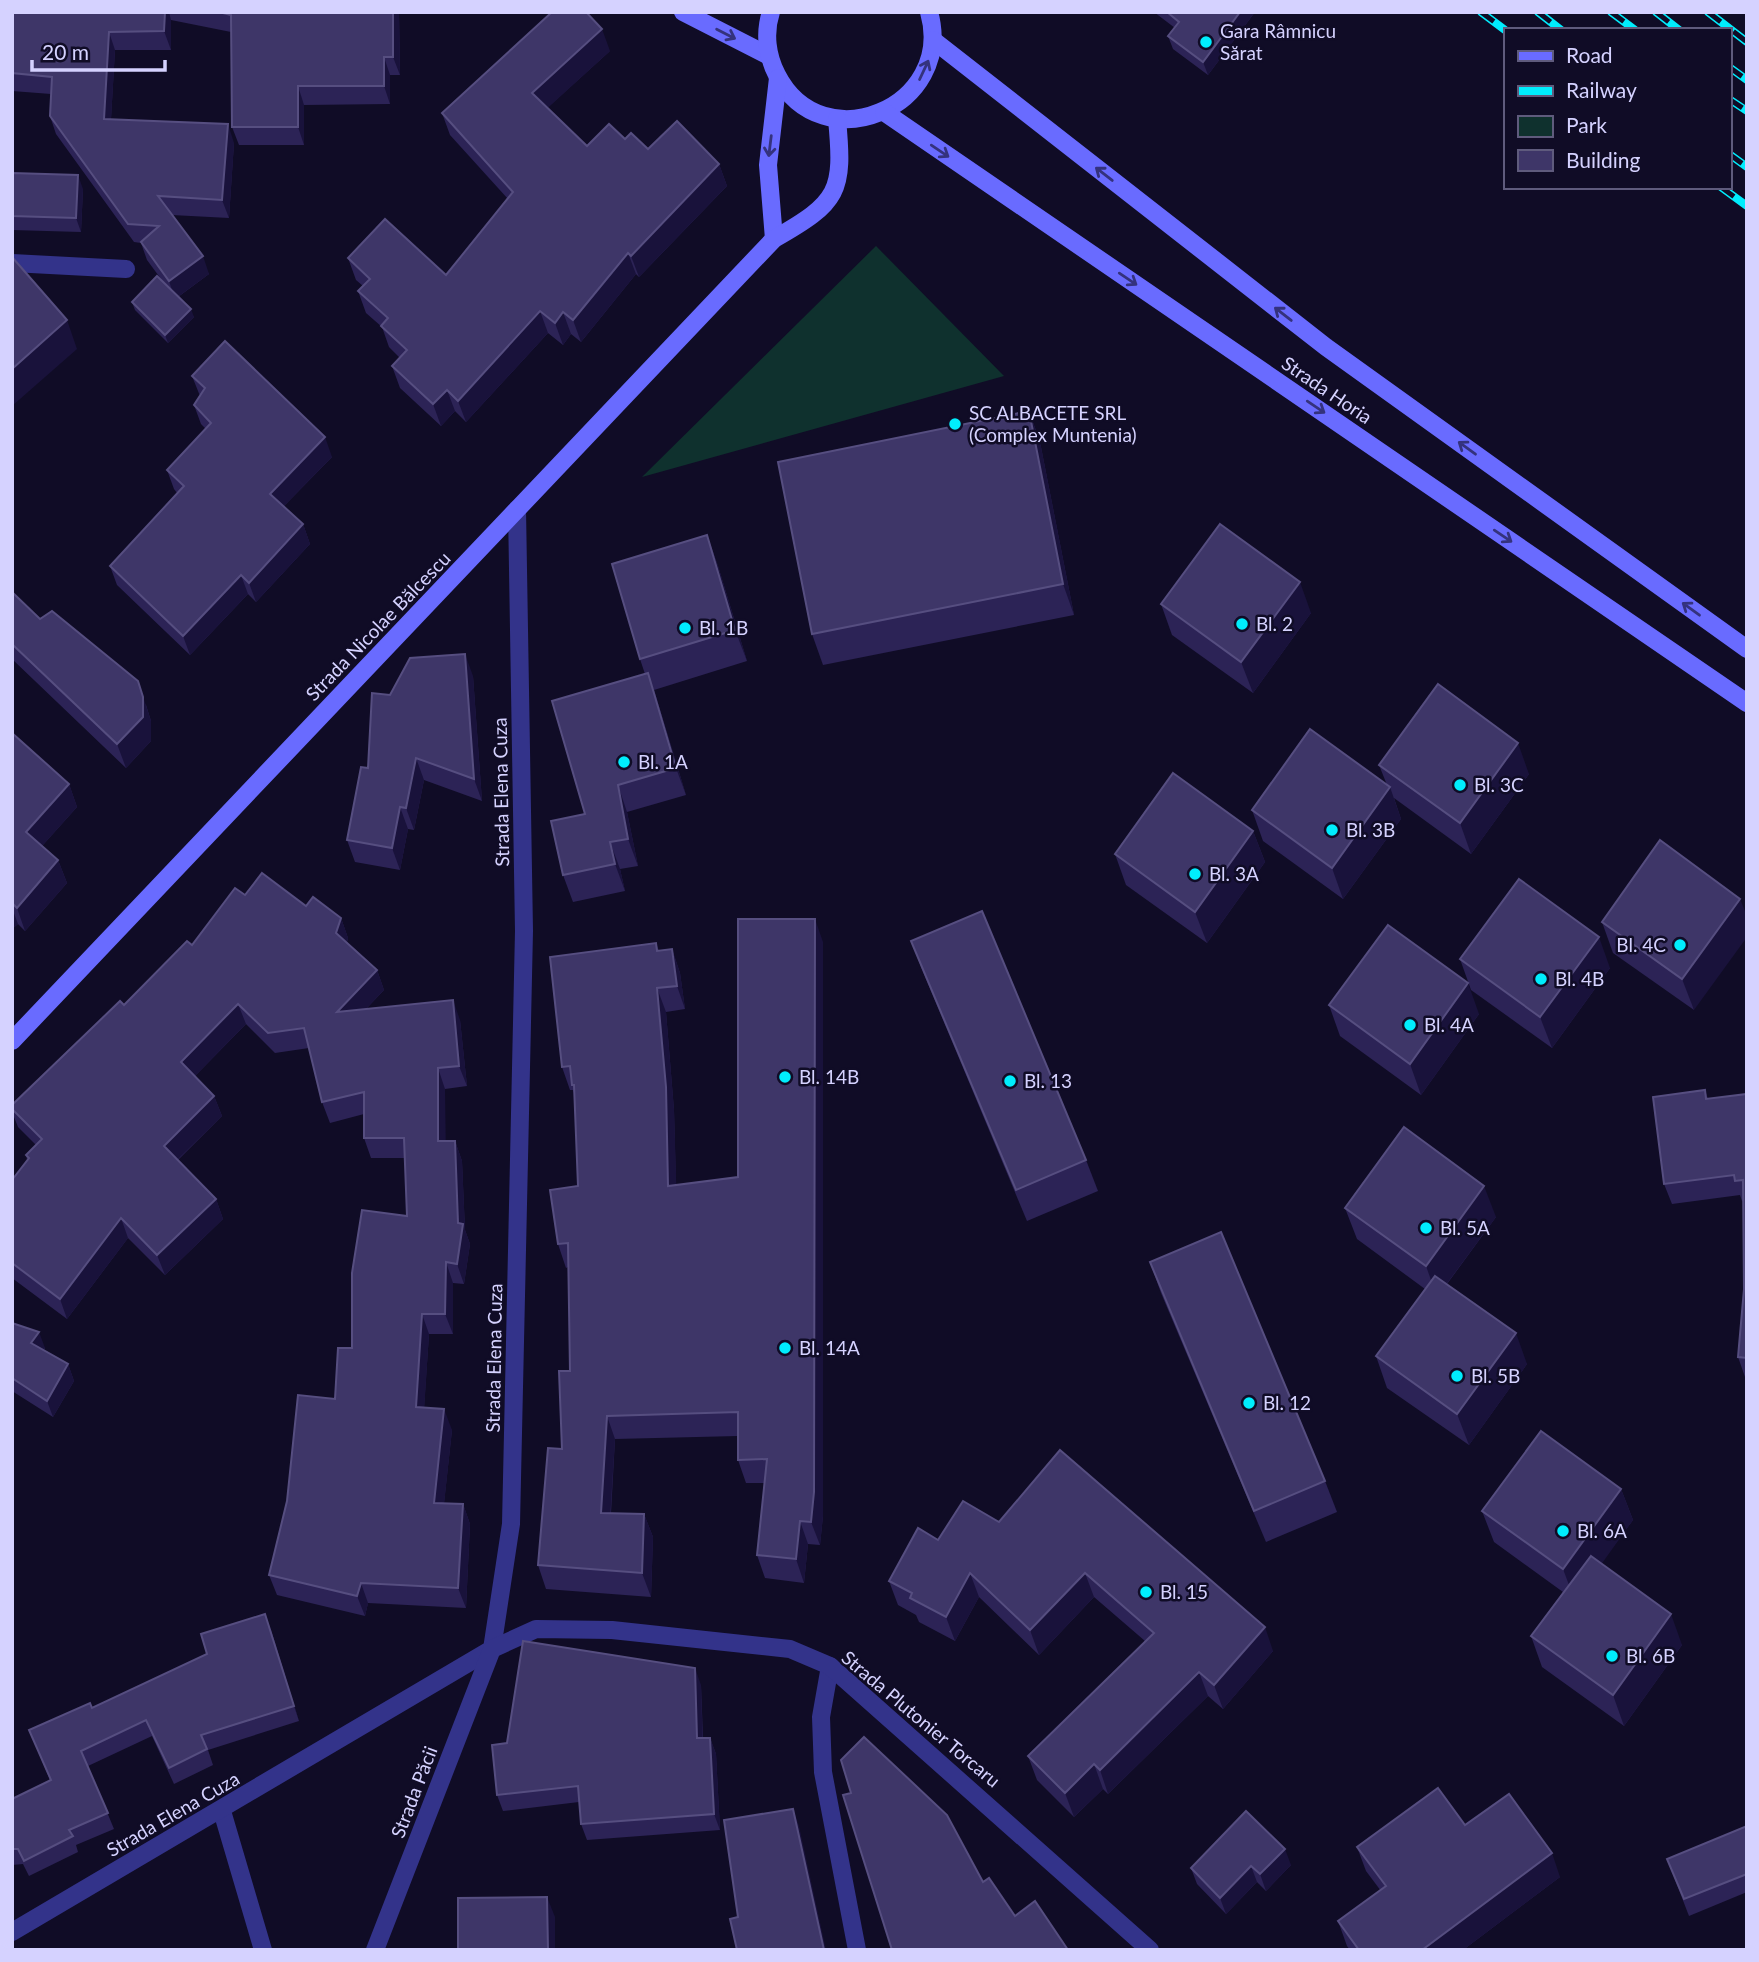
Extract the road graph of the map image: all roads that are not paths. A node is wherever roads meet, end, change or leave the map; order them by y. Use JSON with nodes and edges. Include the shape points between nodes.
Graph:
{"nodes":[{"id":1,"x":683,"y":12,"type":"edge"},
{"id":2,"x":771,"y":12,"type":"edge"},
{"id":3,"x":929,"y":12,"type":"edge"},
{"id":4,"x":933,"y":40,"type":"junction"},
{"id":5,"x":769,"y":56,"type":"junction"},
{"id":6,"x":778,"y":78,"type":"junction"},
{"id":7,"x":884,"y":112,"type":"junction"},
{"id":8,"x":837,"y":118,"type":"junction"},
{"id":9,"x":774,"y":239,"type":"junction"},
{"id":10,"x":12,"y":264,"type":"edge"},
{"id":11,"x":126,"y":269,"type":"dead end"},
{"id":12,"x":517,"y":509,"type":"junction"},
{"id":13,"x":1747,"y":649,"type":"edge"},
{"id":14,"x":1747,"y":703,"type":"edge"},
{"id":15,"x":12,"y":1041,"type":"edge"},
{"id":16,"x":492,"y":1649,"type":"junction"},
{"id":17,"x":830,"y":1666,"type":"junction"},
{"id":18,"x":222,"y":1811,"type":"junction"},
{"id":19,"x":12,"y":1932,"type":"edge"},
{"id":20,"x":263,"y":1950,"type":"edge"},
{"id":21,"x":375,"y":1950,"type":"edge"},
{"id":22,"x":857,"y":1950,"type":"edge"},
{"id":23,"x":1150,"y":1950,"type":"edge"}],
"edges":[{"from":1,"to":5,"type":"street","one_way":true},
{"from":2,"to":5,"type":"street"},
{"from":3,"to":4,"type":"street"},
{"from":7,"to":4,"type":"street","one_way":true,"via":[[918,83]]},
{"from":13,"to":4,"type":"street","name":"Strada Horia","one_way":true,"via":[[1326,347]]},
{"from":5,"to":6,"type":"street"},
{"from":6,"to":8,"type":"street","via":[[803,105]]},
{"from":6,"to":9,"type":"street","one_way":true,"via":[[768,165]]},
{"from":7,"to":8,"type":"street","via":[[861,119]]},
{"from":7,"to":14,"type":"street","name":"Strada Horia","one_way":true},
{"from":8,"to":9,"type":"street","name":"Strada Nicolae Bălcescu","via":[[842,167],[832,192],[804,222]]},
{"from":9,"to":12,"type":"street","name":"Strada Nicolae Bălcescu"},
{"from":10,"to":11,"type":"street"},
{"from":12,"to":15,"type":"street","name":"Strada Nicolae Bălcescu"},
{"from":12,"to":16,"type":"street","name":"Strada Elena Cuza","via":[[524,932],[511,1524]]},
{"from":16,"to":17,"type":"street","name":"Strada Plutonier Torcaru","via":[[536,1629],[612,1630],[790,1649]]},
{"from":16,"to":18,"type":"street","name":"Strada Elena Cuza"},
{"from":16,"to":21,"type":"street","name":"Strada Păcii"},
{"from":17,"to":22,"type":"street","via":[[821,1717],[823,1772]]},
{"from":17,"to":23,"type":"street","name":"Strada Plutonier Torcaru"},
{"from":18,"to":19,"type":"street","name":"Strada Elena Cuza"},
{"from":18,"to":20,"type":"street"}]}
